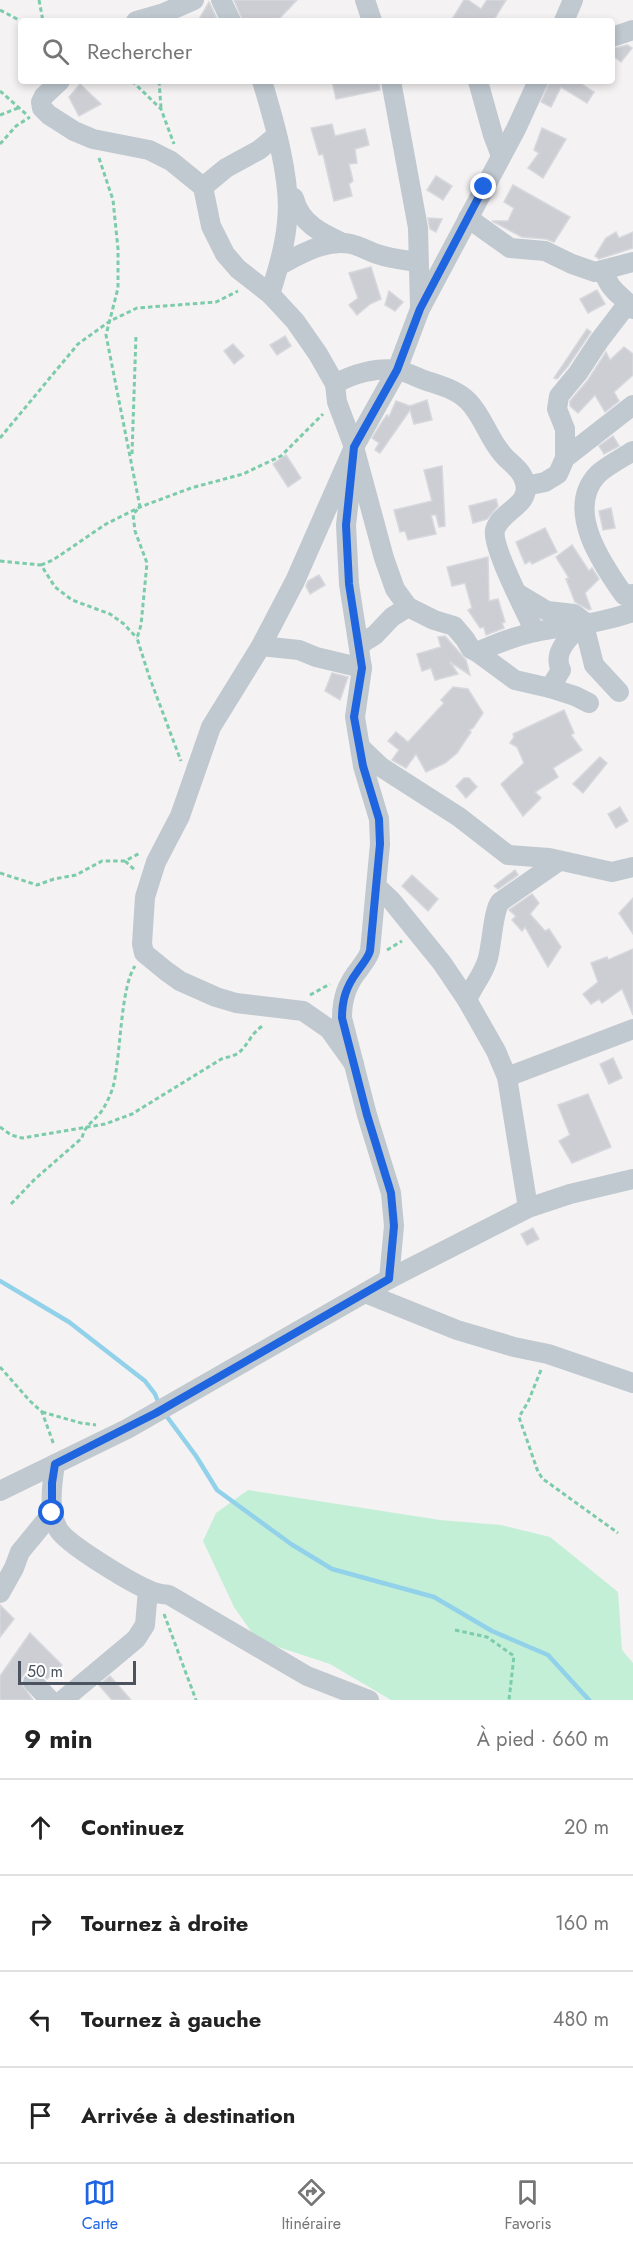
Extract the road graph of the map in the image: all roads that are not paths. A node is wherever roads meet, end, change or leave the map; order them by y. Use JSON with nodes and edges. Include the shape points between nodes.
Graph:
{"nodes":[{"id":1,"x":194,"y":0,"type":"edge"},
{"id":2,"x":221,"y":0,"type":"edge"},
{"id":3,"x":365,"y":0,"type":"edge"},
{"id":4,"x":573,"y":0,"type":"edge"},
{"id":5,"x":146,"y":18,"type":"edge"},
{"id":6,"x":230,"y":18,"type":"edge"},
{"id":7,"x":371,"y":18,"type":"edge"},
{"id":8,"x":565,"y":18,"type":"edge"},
{"id":9,"x":633,"y":30,"type":"edge"},
{"id":10,"x":615,"y":36,"type":"edge"},
{"id":11,"x":57,"y":84,"type":"edge"},
{"id":12,"x":263,"y":84,"type":"edge"},
{"id":13,"x":392,"y":84,"type":"edge"},
{"id":14,"x":479,"y":84,"type":"edge"},
{"id":15,"x":537,"y":84,"type":"edge"},
{"id":16,"x":276,"y":136,"type":"junction"},
{"id":17,"x":501,"y":156,"type":"junction"},
{"id":18,"x":203,"y":187,"type":"junction"},
{"id":19,"x":294,"y":198,"type":"dead end"},
{"id":20,"x":468,"y":218,"type":"junction"},
{"id":21,"x":343,"y":243,"type":"junction"},
{"id":22,"x":418,"y":262,"type":"junction"},
{"id":23,"x":633,"y":262,"type":"edge"},
{"id":24,"x":280,"y":265,"type":"junction"},
{"id":25,"x":603,"y":270,"type":"junction"},
{"id":26,"x":270,"y":294,"type":"junction"},
{"id":27,"x":630,"y":306,"type":"edge"},
{"id":28,"x":420,"y":309,"type":"junction"},
{"id":29,"x":397,"y":370,"type":"junction"},
{"id":30,"x":336,"y":393,"type":"junction"},
{"id":31,"x":633,"y":405,"type":"edge"},
{"id":32,"x":354,"y":447,"type":"junction"},
{"id":33,"x":633,"y":451,"type":"edge"},
{"id":34,"x":565,"y":458,"type":"junction"},
{"id":35,"x":526,"y":486,"type":"junction"},
{"id":36,"x":517,"y":593,"type":"junction"},
{"id":37,"x":633,"y":594,"type":"edge"},
{"id":38,"x":408,"y":607,"type":"junction"},
{"id":39,"x":633,"y":612,"type":"edge"},
{"id":40,"x":584,"y":625,"type":"junction"},
{"id":41,"x":535,"y":632,"type":"junction"},
{"id":42,"x":359,"y":645,"type":"junction"},
{"id":43,"x":261,"y":646,"type":"junction"},
{"id":44,"x":477,"y":652,"type":"junction"},
{"id":45,"x":362,"y":668,"type":"junction"},
{"id":46,"x":550,"y":688,"type":"junction"},
{"id":47,"x":619,"y":692,"type":"dead end"},
{"id":48,"x":589,"y":704,"type":"dead end"},
{"id":49,"x":361,"y":748,"type":"junction"},
{"id":50,"x":559,"y":861,"type":"junction"},
{"id":51,"x":633,"y":867,"type":"edge"},
{"id":52,"x":376,"y":886,"type":"junction"},
{"id":53,"x":467,"y":1000,"type":"junction"},
{"id":54,"x":633,"y":1029,"type":"edge"},
{"id":55,"x":354,"y":1064,"type":"junction"},
{"id":56,"x":507,"y":1077,"type":"junction"},
{"id":57,"x":633,"y":1179,"type":"edge"},
{"id":58,"x":528,"y":1208,"type":"junction"},
{"id":59,"x":389,"y":1279,"type":"junction"},
{"id":60,"x":365,"y":1293,"type":"junction"},
{"id":61,"x":633,"y":1383,"type":"edge"},
{"id":62,"x":55,"y":1464,"type":"junction"},
{"id":63,"x":0,"y":1491,"type":"edge"},
{"id":64,"x":52,"y":1513,"type":"junction"},
{"id":65,"x":152,"y":1592,"type":"junction"},
{"id":66,"x":0,"y":1593,"type":"edge"},
{"id":67,"x":33,"y":1682,"type":"dead end"},
{"id":68,"x":356,"y":1698,"type":"edge"},
{"id":69,"x":50,"y":1700,"type":"edge"},
{"id":70,"x":63,"y":1700,"type":"edge"}],
"edges":[{"from":1,"to":5,"type":"street"},
{"from":2,"to":6,"type":"street"},
{"from":3,"to":7,"type":"street"},
{"from":4,"to":8,"type":"street"},
{"from":9,"to":10,"type":"street"},
{"from":11,"to":18,"type":"street","via":[[44,96],[36,113],[49,115],[93,140],[149,150],[171,161]]},
{"from":12,"to":16,"type":"street"},
{"from":13,"to":22,"type":"street","via":[[418,228]]},
{"from":14,"to":17,"type":"street"},
{"from":15,"to":17,"type":"street"},
{"from":16,"to":18,"type":"street"},
{"from":16,"to":24,"type":"street","via":[[288,220]]},
{"from":17,"to":20,"type":"street"},
{"from":18,"to":26,"type":"street","via":[[217,240],[238,269]]},
{"from":19,"to":21,"type":"street","via":[[297,211],[319,232]]},
{"from":20,"to":25,"type":"street","via":[[510,248],[545,250],[595,272]]},
{"from":20,"to":28,"type":"street"},
{"from":21,"to":22,"type":"street","via":[[374,254]]},
{"from":21,"to":24,"type":"street","via":[[312,248]]},
{"from":22,"to":28,"type":"street"},
{"from":23,"to":25,"type":"street"},
{"from":24,"to":26,"type":"street"},
{"from":25,"to":27,"type":"street","via":[[607,282]]},
{"from":26,"to":30,"type":"street","via":[[307,337]]},
{"from":27,"to":34,"type":"street","via":[[598,341],[560,396],[557,409],[565,429]]},
{"from":28,"to":29,"type":"street"},
{"from":29,"to":30,"type":"street","via":[[345,378]]},
{"from":29,"to":32,"type":"street"},
{"from":29,"to":35,"type":"street","via":[[449,388],[468,401],[500,451],[520,471]]},
{"from":30,"to":32,"type":"street"},
{"from":31,"to":34,"type":"street"},
{"from":32,"to":38,"type":"street","via":[[384,558],[395,589]]},
{"from":32,"to":42,"type":"street","via":[[346,525],[349,584]]},
{"from":32,"to":43,"type":"street","via":[[295,581]]},
{"from":33,"to":37,"type":"street","via":[[598,474],[586,495],[584,519],[604,567],[624,595]]},
{"from":34,"to":35,"type":"street","via":[[558,474]]},
{"from":35,"to":36,"type":"street","via":[[520,504],[495,530],[504,565]]},
{"from":36,"to":40,"type":"street","via":[[547,611],[574,614]]},
{"from":36,"to":41,"type":"street"},
{"from":38,"to":42,"type":"street"},
{"from":38,"to":44,"type":"street","via":[[454,626]]},
{"from":39,"to":40,"type":"street"},
{"from":40,"to":41,"type":"street"},
{"from":40,"to":46,"type":"street","via":[[558,656],[561,670]]},
{"from":40,"to":47,"type":"street","via":[[594,665]]},
{"from":41,"to":44,"type":"street"},
{"from":42,"to":45,"type":"street"},
{"from":43,"to":45,"type":"street","via":[[299,650]]},
{"from":43,"to":55,"type":"street","via":[[211,727],[180,816],[148,882],[142,932],[144,953],[180,981],[216,997],[303,1011],[315,1017]]},
{"from":44,"to":46,"type":"street","via":[[515,680]]},
{"from":45,"to":49,"type":"street","via":[[354,717]]},
{"from":46,"to":48,"type":"street"},
{"from":49,"to":50,"type":"street","via":[[381,767],[459,817],[508,855]]},
{"from":49,"to":52,"type":"street","via":[[379,819]]},
{"from":50,"to":51,"type":"street","via":[[612,872]]},
{"from":50,"to":53,"type":"street","via":[[496,907],[488,961]]},
{"from":52,"to":53,"type":"street","via":[[419,934]]},
{"from":52,"to":55,"type":"street","via":[[368,958],[355,974],[342,1002],[343,1026]]},
{"from":53,"to":56,"type":"street"},
{"from":54,"to":56,"type":"street"},
{"from":55,"to":59,"type":"street","via":[[391,1193],[394,1226]]},
{"from":56,"to":58,"type":"street"},
{"from":57,"to":58,"type":"street"},
{"from":58,"to":59,"type":"street"},
{"from":59,"to":60,"type":"street"},
{"from":60,"to":61,"type":"street","via":[[457,1330],[548,1354]]},
{"from":60,"to":62,"type":"street","via":[[162,1410]]},
{"from":62,"to":63,"type":"street"},
{"from":62,"to":64,"type":"street"},
{"from":64,"to":65,"type":"street","via":[[67,1540]]},
{"from":64,"to":66,"type":"street","via":[[20,1552]]},
{"from":65,"to":68,"type":"street","via":[[169,1595],[307,1676]]},
{"from":65,"to":70,"type":"street","via":[[145,1625],[136,1639]]},
{"from":67,"to":69,"type":"street"}]}
